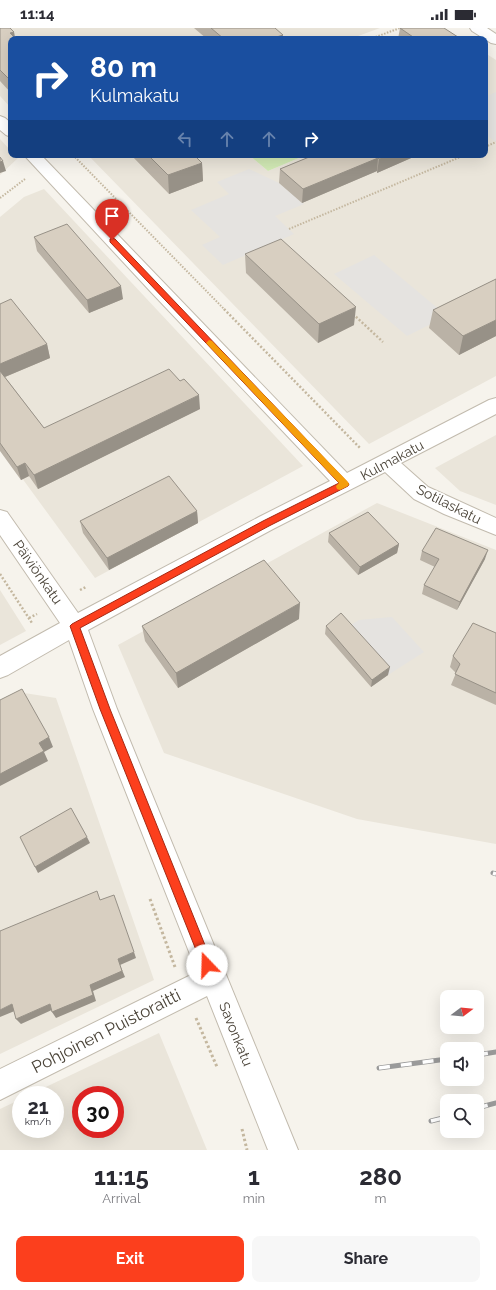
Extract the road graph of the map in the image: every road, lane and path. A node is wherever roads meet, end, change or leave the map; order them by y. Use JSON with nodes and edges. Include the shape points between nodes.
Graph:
{"nodes":[{"id":1,"x":400,"y":28,"type":"edge"},
{"id":2,"x":477,"y":28,"type":"edge"},
{"id":3,"x":378,"y":36,"type":"edge"},
{"id":4,"x":496,"y":40,"type":"edge"},
{"id":5,"x":0,"y":121,"type":"edge"},
{"id":6,"x":8,"y":129,"type":"edge"},
{"id":7,"x":35,"y":158,"type":"edge"},
{"id":8,"x":76,"y":158,"type":"edge"},
{"id":9,"x":458,"y":158,"type":"edge"},
{"id":10,"x":47,"y":170,"type":"junction"},
{"id":11,"x":0,"y":198,"type":"edge"},
{"id":12,"x":289,"y":229,"type":"dead end"},
{"id":13,"x":350,"y":311,"type":"edge"},
{"id":14,"x":383,"y":342,"type":"dead end"},
{"id":15,"x":496,"y":405,"type":"edge"},
{"id":16,"x":363,"y":451,"type":"dead end"},
{"id":17,"x":387,"y":462,"type":"junction"},
{"id":18,"x":345,"y":484,"type":"junction"},
{"id":19,"x":0,"y":518,"type":"edge"},
{"id":20,"x":496,"y":527,"type":"edge"},
{"id":21,"x":0,"y":574,"type":"edge"},
{"id":22,"x":75,"y":626,"type":"junction"},
{"id":23,"x":32,"y":629,"type":"dead end"},
{"id":24,"x":0,"y":668,"type":"edge"},
{"id":25,"x":147,"y":892,"type":"dead end"},
{"id":26,"x":213,"y":978,"type":"junction"},
{"id":27,"x":184,"y":992,"type":"junction"},
{"id":28,"x":218,"y":1069,"type":"dead end"},
{"id":29,"x":0,"y":1085,"type":"edge"},
{"id":30,"x":241,"y":1124,"type":"dead end"},
{"id":31,"x":247,"y":1150,"type":"edge"},
{"id":32,"x":283,"y":1150,"type":"edge"}],
"edges":[{"from":1,"to":3,"type":"path"},
{"from":2,"to":4,"type":"street"},
{"from":5,"to":6,"type":"street"},
{"from":7,"to":10,"type":"street"},
{"from":8,"to":16,"type":"path"},
{"from":9,"to":12,"type":"path"},
{"from":10,"to":11,"type":"path","via":[[23,179]]},
{"from":10,"to":18,"type":"street"},
{"from":13,"to":14,"type":"path"},
{"from":15,"to":17,"type":"street","name":"Kulmakatu"},
{"from":17,"to":18,"type":"street","name":"Kulmakatu"},
{"from":17,"to":20,"type":"street","name":"Sotilaskatu","via":[[421,493]]},
{"from":18,"to":22,"type":"street","name":"Kulmakatu","via":[[266,523]]},
{"from":19,"to":22,"type":"street","name":"Päiviönkatu"},
{"from":21,"to":23,"type":"path","via":[[33,625]]},
{"from":22,"to":24,"type":"street","name":"Kulmakatu"},
{"from":22,"to":26,"type":"street","name":"Savonkatu","via":[[105,709]]},
{"from":25,"to":27,"type":"path"},
{"from":26,"to":27,"type":"street","name":"Pohjoinen Puistoraitti"},
{"from":26,"to":32,"type":"street","name":"Savonkatu"},
{"from":27,"to":28,"type":"path"},
{"from":27,"to":29,"type":"street","name":"Pohjoinen Puistoraitti"},
{"from":30,"to":31,"type":"path"}]}
